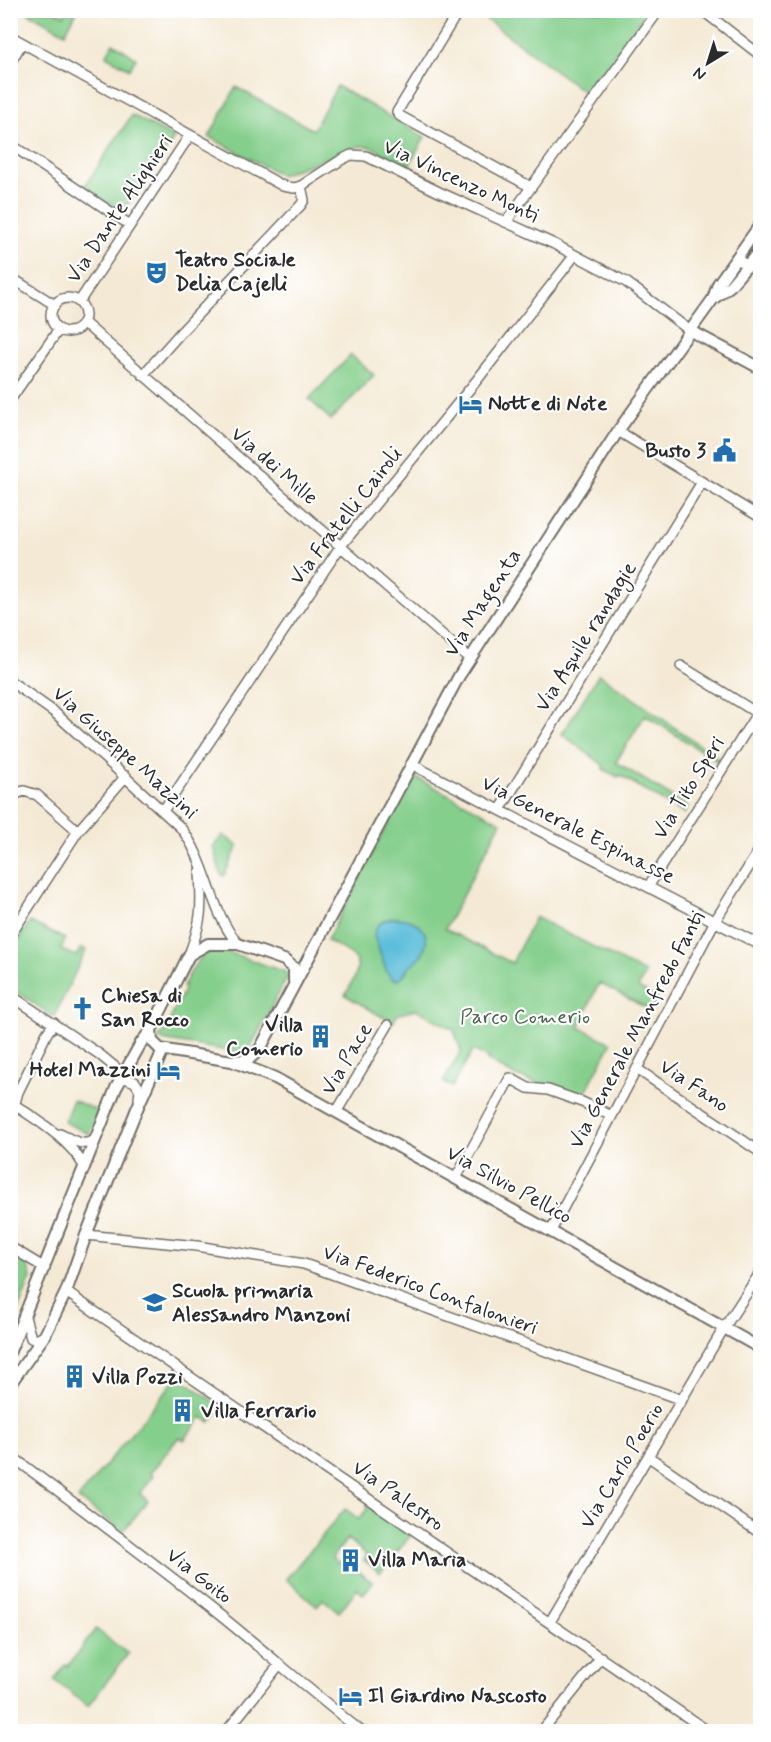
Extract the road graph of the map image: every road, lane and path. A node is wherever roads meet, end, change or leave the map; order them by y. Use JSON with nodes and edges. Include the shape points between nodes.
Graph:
{"nodes":[{"id":1,"x":459,"y":10,"type":"edge"},
{"id":2,"x":659,"y":10,"type":"edge"},
{"id":3,"x":702,"y":10,"type":"edge"},
{"id":4,"x":10,"y":27,"type":"edge"},
{"id":5,"x":10,"y":36,"type":"edge"},
{"id":6,"x":22,"y":43,"type":"junction"},
{"id":7,"x":760,"y":55,"type":"edge"},
{"id":8,"x":10,"y":63,"type":"edge"},
{"id":9,"x":190,"y":135,"type":"junction"},
{"id":10,"x":10,"y":144,"type":"edge"},
{"id":11,"x":301,"y":186,"type":"junction"},
{"id":12,"x":531,"y":187,"type":"junction"},
{"id":13,"x":506,"y":222,"type":"junction"},
{"id":14,"x":130,"y":225,"type":"junction"},
{"id":15,"x":760,"y":225,"type":"edge"},
{"id":16,"x":760,"y":250,"type":"edge"},
{"id":17,"x":574,"y":255,"type":"junction"},
{"id":18,"x":736,"y":259,"type":"junction"},
{"id":19,"x":748,"y":266,"type":"junction"},
{"id":20,"x":760,"y":272,"type":"edge"},
{"id":21,"x":10,"y":277,"type":"edge"},
{"id":22,"x":713,"y":298,"type":"junction"},
{"id":23,"x":80,"y":302,"type":"junction"},
{"id":24,"x":55,"y":305,"type":"junction"},
{"id":25,"x":83,"y":322,"type":"junction"},
{"id":26,"x":59,"y":329,"type":"junction"},
{"id":27,"x":690,"y":330,"type":"junction"},
{"id":28,"x":760,"y":368,"type":"edge"},
{"id":29,"x":142,"y":375,"type":"junction"},
{"id":30,"x":10,"y":400,"type":"edge"},
{"id":31,"x":618,"y":431,"type":"junction"},
{"id":32,"x":702,"y":482,"type":"junction"},
{"id":33,"x":760,"y":517,"type":"edge"},
{"id":34,"x":340,"y":547,"type":"junction"},
{"id":35,"x":470,"y":659,"type":"junction"},
{"id":36,"x":681,"y":666,"type":"dead end"},
{"id":37,"x":10,"y":681,"type":"edge"},
{"id":38,"x":760,"y":712,"type":"edge"},
{"id":39,"x":411,"y":764,"type":"junction"},
{"id":40,"x":126,"y":776,"type":"junction"},
{"id":41,"x":10,"y":796,"type":"edge"},
{"id":42,"x":500,"y":810,"type":"junction"},
{"id":43,"x":163,"y":811,"type":"junction"},
{"id":44,"x":78,"y":831,"type":"junction"},
{"id":45,"x":760,"y":849,"type":"edge"},
{"id":46,"x":199,"y":864,"type":"junction"},
{"id":47,"x":648,"y":887,"type":"junction"},
{"id":48,"x":715,"y":921,"type":"junction"},
{"id":49,"x":10,"y":936,"type":"edge"},
{"id":50,"x":238,"y":944,"type":"junction"},
{"id":51,"x":760,"y":945,"type":"edge"},
{"id":52,"x":315,"y":946,"type":"junction"},
{"id":53,"x":189,"y":955,"type":"junction"},
{"id":54,"x":284,"y":960,"type":"junction"},
{"id":55,"x":294,"y":985,"type":"junction"},
{"id":56,"x":10,"y":995,"type":"edge"},
{"id":57,"x":54,"y":1023,"type":"junction"},
{"id":58,"x":388,"y":1025,"type":"dead end"},
{"id":59,"x":151,"y":1030,"type":"junction"},
{"id":60,"x":260,"y":1049,"type":"junction"},
{"id":61,"x":163,"y":1050,"type":"junction"},
{"id":62,"x":232,"y":1061,"type":"junction"},
{"id":63,"x":637,"y":1069,"type":"junction"},
{"id":64,"x":122,"y":1077,"type":"junction"},
{"id":65,"x":275,"y":1078,"type":"junction"},
{"id":66,"x":13,"y":1103,"type":"edge"},
{"id":67,"x":136,"y":1110,"type":"junction"},
{"id":68,"x":337,"y":1111,"type":"junction"},
{"id":69,"x":612,"y":1116,"type":"junction"},
{"id":70,"x":10,"y":1121,"type":"edge"},
{"id":71,"x":52,"y":1130,"type":"junction"},
{"id":72,"x":95,"y":1140,"type":"junction"},
{"id":73,"x":760,"y":1152,"type":"edge"},
{"id":74,"x":84,"y":1166,"type":"junction"},
{"id":75,"x":456,"y":1178,"type":"junction"},
{"id":76,"x":551,"y":1231,"type":"junction"},
{"id":77,"x":86,"y":1234,"type":"junction"},
{"id":78,"x":10,"y":1247,"type":"edge"},
{"id":79,"x":45,"y":1268,"type":"junction"},
{"id":80,"x":760,"y":1272,"type":"edge"},
{"id":81,"x":66,"y":1292,"type":"junction"},
{"id":82,"x":25,"y":1317,"type":"junction"},
{"id":83,"x":724,"y":1328,"type":"junction"},
{"id":84,"x":45,"y":1335,"type":"junction"},
{"id":85,"x":760,"y":1348,"type":"edge"},
{"id":86,"x":10,"y":1352,"type":"edge"},
{"id":87,"x":10,"y":1384,"type":"edge"},
{"id":88,"x":682,"y":1400,"type":"junction"},
{"id":89,"x":10,"y":1455,"type":"edge"},
{"id":90,"x":649,"y":1457,"type":"junction"},
{"id":91,"x":760,"y":1533,"type":"edge"},
{"id":92,"x":550,"y":1622,"type":"junction"},
{"id":93,"x":601,"y":1657,"type":"junction"},
{"id":94,"x":279,"y":1665,"type":"junction"},
{"id":95,"x":226,"y":1731,"type":"edge"},
{"id":96,"x":362,"y":1731,"type":"edge"},
{"id":97,"x":541,"y":1731,"type":"edge"},
{"id":98,"x":709,"y":1731,"type":"edge"}],
"edges":[{"from":1,"to":12,"type":"street","via":[[397,112]]},
{"from":2,"to":12,"type":"street"},
{"from":3,"to":7,"type":"street"},
{"from":4,"to":6,"type":"street"},
{"from":5,"to":6,"type":"street"},
{"from":6,"to":8,"type":"street"},
{"from":6,"to":9,"type":"street"},
{"from":9,"to":11,"type":"street","via":[[277,184],[287,188]]},
{"from":9,"to":14,"type":"street","name":"Via Dante Alighieri"},
{"from":10,"to":14,"type":"street"},
{"from":11,"to":13,"type":"street","name":"Via Vincenzo Monti","via":[[341,160],[361,155]]},
{"from":11,"to":29,"type":"street","via":[[301,205]]},
{"from":12,"to":13,"type":"street"},
{"from":13,"to":17,"type":"street","name":"Via Vincenzo Monti"},
{"from":14,"to":23,"type":"street","name":"Via Dante Alighieri"},
{"from":15,"to":18,"type":"street","name":"Via Magenta"},
{"from":16,"to":19,"type":"street","name":"Via Magenta"},
{"from":17,"to":27,"type":"street","name":"Via Vincenzo Monti","via":[[626,282]]},
{"from":17,"to":34,"type":"street","name":"Via Fratelli Cairoli"},
{"from":18,"to":19,"type":"street"},
{"from":18,"to":22,"type":"street","name":"Via Magenta"},
{"from":19,"to":20,"type":"street"},
{"from":19,"to":22,"type":"street","name":"Via Magenta"},
{"from":21,"to":24,"type":"street"},
{"from":22,"to":27,"type":"street","name":"Via Magenta"},
{"from":23,"to":24,"type":"street","via":[[65,298]]},
{"from":23,"to":25,"type":"street","via":[[85,312]]},
{"from":24,"to":26,"type":"street","via":[[51,314]]},
{"from":25,"to":26,"type":"street","via":[[72,331]]},
{"from":25,"to":29,"type":"street","name":"Via dei Mille"},
{"from":26,"to":30,"type":"street"},
{"from":27,"to":28,"type":"street"},
{"from":27,"to":31,"type":"street","name":"Via Magenta"},
{"from":29,"to":34,"type":"street","name":"Via dei Mille"},
{"from":31,"to":32,"type":"street"},
{"from":31,"to":35,"type":"street","name":"Via Magenta"},
{"from":32,"to":33,"type":"street"},
{"from":32,"to":42,"type":"street","name":"Via Aquile randagie"},
{"from":34,"to":35,"type":"street","name":"Via dei Mille"},
{"from":34,"to":43,"type":"street","name":"Via Fratelli Cairoli"},
{"from":35,"to":39,"type":"street","name":"Via Magenta"},
{"from":36,"to":38,"type":"street"},
{"from":37,"to":40,"type":"street","name":"Via Giuseppe Mazzini","via":[[54,712]]},
{"from":38,"to":47,"type":"street","name":"Via Tito Speri"},
{"from":39,"to":42,"type":"street","name":"Via Generale Espinasse"},
{"from":39,"to":52,"type":"street","name":"Via Magenta"},
{"from":40,"to":43,"type":"street","name":"Via Giuseppe Mazzini"},
{"from":40,"to":44,"type":"street"},
{"from":41,"to":44,"type":"street","via":[[24,791],[42,799]]},
{"from":42,"to":47,"type":"street","name":"Via Generale Espinasse"},
{"from":43,"to":46,"type":"street","name":"Via Giuseppe Mazzini","via":[[190,840]]},
{"from":44,"to":49,"type":"street"},
{"from":45,"to":48,"type":"street","name":"Via Generale Manfredo Fanti"},
{"from":46,"to":50,"type":"street","name":"Via Giuseppe Mazzini","via":[[219,914]]},
{"from":46,"to":53,"type":"street","name":"Via Giuseppe Mazzini","via":[[202,913]]},
{"from":47,"to":48,"type":"street","name":"Via Generale Espinasse"},
{"from":48,"to":51,"type":"street","name":"Via Generale Espinasse"},
{"from":48,"to":63,"type":"street","name":"Via Generale Manfredo Fanti"},
{"from":50,"to":53,"type":"street","via":[[208,944]]},
{"from":50,"to":54,"type":"street"},
{"from":52,"to":54,"type":"street","via":[[302,958]]},
{"from":52,"to":55,"type":"street","name":"Via Magenta"},
{"from":53,"to":59,"type":"street","name":"Via Giuseppe Mazzini"},
{"from":54,"to":55,"type":"street","via":[[294,968]]},
{"from":55,"to":60,"type":"street","name":"Via Magenta"},
{"from":56,"to":57,"type":"street"},
{"from":57,"to":64,"type":"street","via":[[106,1059]]},
{"from":57,"to":66,"type":"street"},
{"from":58,"to":68,"type":"street","name":"Via Pace"},
{"from":59,"to":61,"type":"street","via":[[153,1044]]},
{"from":59,"to":64,"type":"street","name":"Via Giuseppe Mazzini"},
{"from":60,"to":62,"type":"street","via":[[248,1060]]},
{"from":60,"to":65,"type":"street","via":[[263,1064]]},
{"from":61,"to":62,"type":"street","name":"Via Silvio Pellico"},
{"from":61,"to":67,"type":"street"},
{"from":62,"to":65,"type":"street","name":"Via Silvio Pellico"},
{"from":63,"to":69,"type":"street","name":"Via Generale Manfredo Fanti"},
{"from":63,"to":73,"type":"street","name":"Via Fano"},
{"from":64,"to":67,"type":"street","via":[[139,1088]]},
{"from":64,"to":72,"type":"street","name":"Via Giuseppe Mazzini"},
{"from":65,"to":68,"type":"street","name":"Via Silvio Pellico"},
{"from":66,"to":70,"type":"street"},
{"from":66,"to":71,"type":"street"},
{"from":67,"to":77,"type":"street"},
{"from":68,"to":75,"type":"street","name":"Via Silvio Pellico"},
{"from":69,"to":75,"type":"street","via":[[548,1090],[528,1088],[510,1078]]},
{"from":69,"to":76,"type":"street","name":"Via Generale Manfredo Fanti"},
{"from":71,"to":72,"type":"street","via":[[80,1143]]},
{"from":71,"to":74,"type":"street"},
{"from":72,"to":74,"type":"street","name":"Via Giuseppe Mazzini"},
{"from":74,"to":79,"type":"street","name":"Via Giuseppe Mazzini"},
{"from":75,"to":76,"type":"street","name":"Via Silvio Pellico"},
{"from":76,"to":83,"type":"street","name":"Via Silvio Pellico"},
{"from":77,"to":81,"type":"street"},
{"from":77,"to":88,"type":"street","name":"Via Federico Confalonieri","via":[[197,1246],[304,1264]]},
{"from":78,"to":79,"type":"street"},
{"from":79,"to":82,"type":"street","name":"Via Giuseppe Mazzini"},
{"from":80,"to":83,"type":"street","name":"Via Carlo Poerio"},
{"from":81,"to":84,"type":"street"},
{"from":81,"to":92,"type":"street","name":"Via Palestro"},
{"from":82,"to":84,"type":"street","via":[[31,1338],[36,1340]]},
{"from":82,"to":86,"type":"street","name":"Via Giuseppe Mazzini"},
{"from":83,"to":85,"type":"street","name":"Via Silvio Pellico"},
{"from":83,"to":88,"type":"street","name":"Via Carlo Poerio"},
{"from":84,"to":87,"type":"street"},
{"from":88,"to":90,"type":"street","name":"Via Carlo Poerio"},
{"from":89,"to":94,"type":"street","name":"Via Goito"},
{"from":90,"to":91,"type":"street"},
{"from":90,"to":92,"type":"street","name":"Via Carlo Poerio"},
{"from":92,"to":93,"type":"street","name":"Via Palestro"},
{"from":93,"to":97,"type":"street"},
{"from":93,"to":98,"type":"street","name":"Via Palestro"},
{"from":94,"to":95,"type":"street"},
{"from":94,"to":96,"type":"street","name":"Via Goito"}]}
